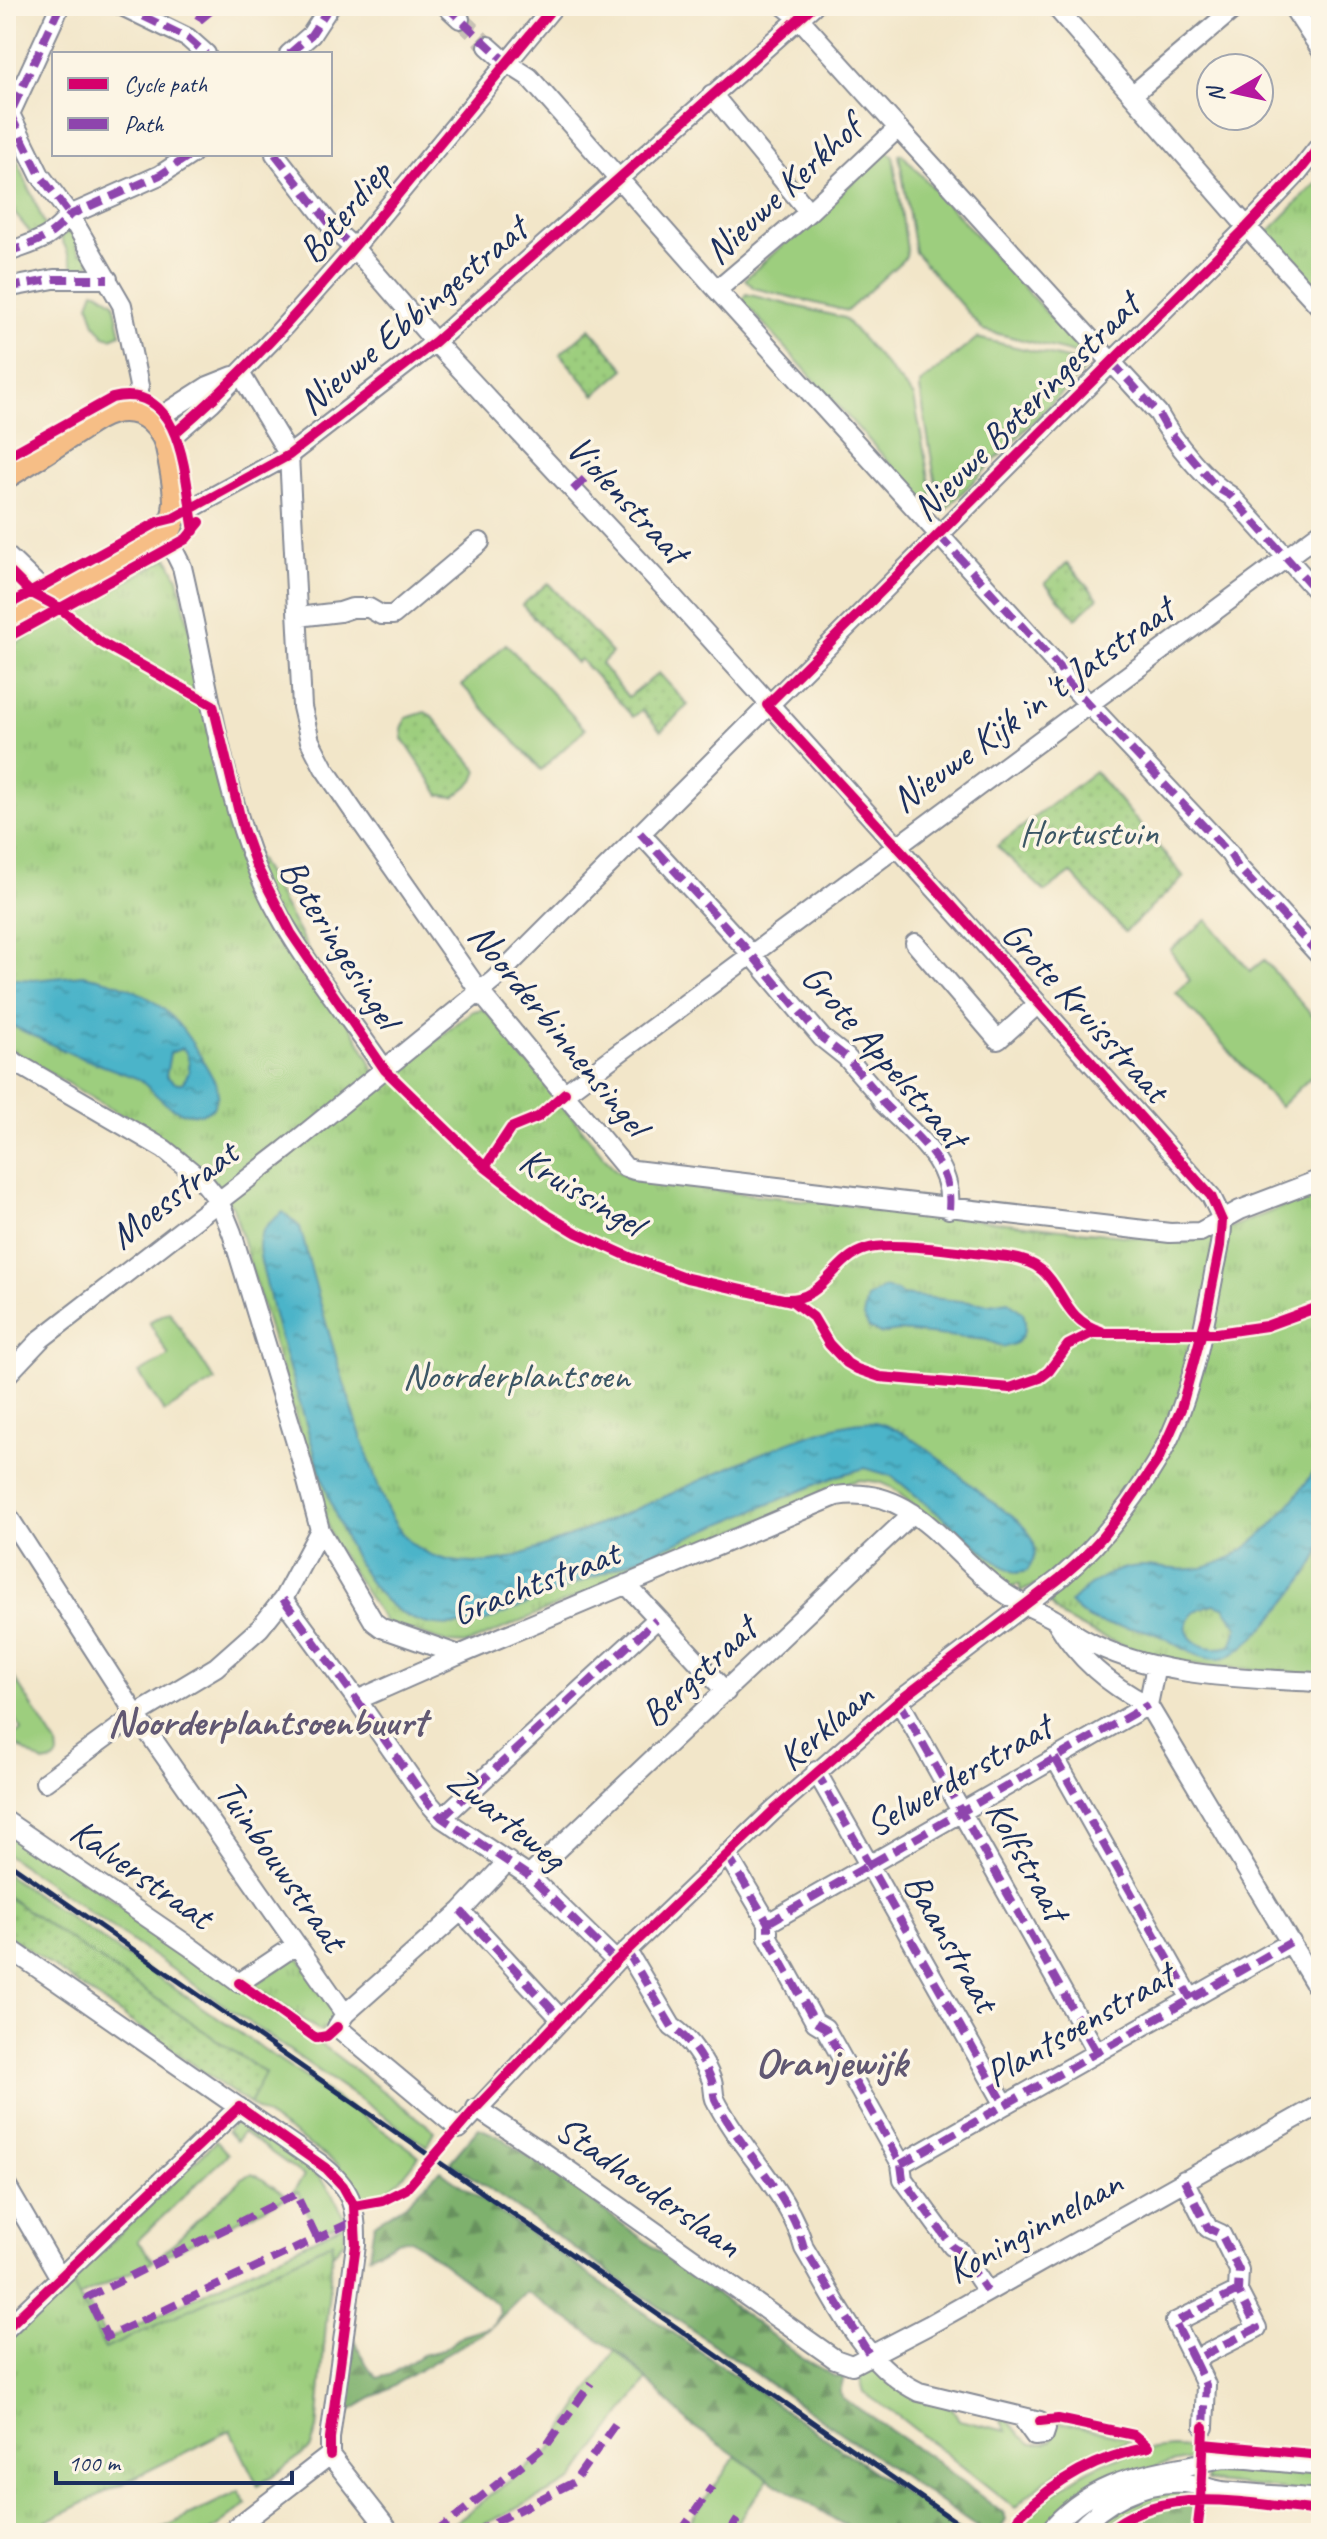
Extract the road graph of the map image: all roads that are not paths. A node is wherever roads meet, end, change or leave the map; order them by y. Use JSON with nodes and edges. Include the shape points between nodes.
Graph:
{"nodes":[{"id":1,"x":60,"y":6,"type":"edge"},
{"id":2,"x":122,"y":6,"type":"edge"},
{"id":3,"x":330,"y":6,"type":"edge"},
{"id":4,"x":554,"y":6,"type":"edge"},
{"id":5,"x":784,"y":6,"type":"edge"},
{"id":6,"x":1055,"y":6,"type":"edge"},
{"id":7,"x":1237,"y":6,"type":"edge"},
{"id":8,"x":1292,"y":6,"type":"edge"},
{"id":9,"x":806,"y":12,"type":"edge"},
{"id":10,"x":488,"y":46,"type":"tunnel mouth"},
{"id":11,"x":1321,"y":50,"type":"edge"},
{"id":12,"x":204,"y":52,"type":"edge"},
{"id":13,"x":291,"y":52,"type":"edge"},
{"id":14,"x":507,"y":63,"type":"junction"},
{"id":15,"x":712,"y":94,"type":"junction"},
{"id":16,"x":1132,"y":95,"type":"junction"},
{"id":17,"x":898,"y":128,"type":"junction"},
{"id":18,"x":1321,"y":144,"type":"edge"},
{"id":19,"x":189,"y":156,"type":"edge"},
{"id":20,"x":277,"y":156,"type":"edge"},
{"id":21,"x":620,"y":178,"type":"junction"},
{"id":22,"x":809,"y":212,"type":"junction"},
{"id":23,"x":70,"y":215,"type":"junction"},
{"id":24,"x":1247,"y":227,"type":"junction"},
{"id":25,"x":354,"y":248,"type":"junction"},
{"id":26,"x":6,"y":253,"type":"edge"},
{"id":27,"x":108,"y":279,"type":"junction"},
{"id":28,"x":6,"y":288,"type":"edge"},
{"id":29,"x":717,"y":290,"type":"junction"},
{"id":30,"x":1321,"y":308,"type":"edge"},
{"id":31,"x":435,"y":342,"type":"junction"},
{"id":32,"x":1111,"y":361,"type":"junction"},
{"id":33,"x":240,"y":373,"type":"junction"},
{"id":34,"x":151,"y":424,"type":"junction"},
{"id":35,"x":289,"y":455,"type":"junction"},
{"id":36,"x":6,"y":476,"type":"edge"},
{"id":37,"x":170,"y":526,"type":"junction"},
{"id":38,"x":1321,"y":532,"type":"edge"},
{"id":39,"x":939,"y":535,"type":"junction"},
{"id":40,"x":480,"y":542,"type":"dead end"},
{"id":41,"x":6,"y":555,"type":"edge"},
{"id":42,"x":1287,"y":557,"type":"junction"},
{"id":43,"x":1321,"y":596,"type":"edge"},
{"id":44,"x":51,"y":598,"type":"junction"},
{"id":45,"x":298,"y":617,"type":"junction"},
{"id":46,"x":6,"y":623,"type":"edge"},
{"id":47,"x":1089,"y":703,"type":"junction"},
{"id":48,"x":767,"y":705,"type":"junction"},
{"id":49,"x":640,"y":833,"type":"junction"},
{"id":50,"x":896,"y":847,"type":"junction"},
{"id":51,"x":915,"y":943,"type":"dead end"},
{"id":52,"x":752,"y":955,"type":"junction"},
{"id":53,"x":1321,"y":957,"type":"edge"},
{"id":54,"x":480,"y":992,"type":"junction"},
{"id":55,"x":1038,"y":1004,"type":"junction"},
{"id":56,"x":6,"y":1057,"type":"edge"},
{"id":57,"x":385,"y":1070,"type":"junction"},
{"id":58,"x":565,"y":1093,"type":"junction"},
{"id":59,"x":1321,"y":1179,"type":"edge"},
{"id":60,"x":219,"y":1201,"type":"junction"},
{"id":61,"x":949,"y":1209,"type":"junction"},
{"id":62,"x":1222,"y":1221,"type":"junction"},
{"id":63,"x":6,"y":1376,"type":"edge"},
{"id":64,"x":6,"y":1513,"type":"edge"},
{"id":65,"x":913,"y":1513,"type":"junction"},
{"id":66,"x":320,"y":1530,"type":"junction"},
{"id":67,"x":626,"y":1584,"type":"junction"},
{"id":68,"x":283,"y":1599,"type":"junction"},
{"id":69,"x":1028,"y":1605,"type":"junction"},
{"id":70,"x":1054,"y":1619,"type":"junction"},
{"id":71,"x":656,"y":1620,"type":"junction"},
{"id":72,"x":459,"y":1655,"type":"junction"},
{"id":73,"x":1156,"y":1666,"type":"junction"},
{"id":74,"x":1321,"y":1682,"type":"edge"},
{"id":75,"x":726,"y":1692,"type":"junction"},
{"id":76,"x":357,"y":1700,"type":"junction"},
{"id":77,"x":899,"y":1701,"type":"junction"},
{"id":78,"x":1148,"y":1705,"type":"junction"},
{"id":79,"x":136,"y":1715,"type":"junction"},
{"id":80,"x":1055,"y":1758,"type":"junction"},
{"id":81,"x":816,"y":1771,"type":"junction"},
{"id":82,"x":45,"y":1782,"type":"dead end"},
{"id":83,"x":962,"y":1812,"type":"junction"},
{"id":84,"x":442,"y":1818,"type":"junction"},
{"id":85,"x":6,"y":1821,"type":"edge"},
{"id":86,"x":727,"y":1854,"type":"junction"},
{"id":87,"x":508,"y":1861,"type":"junction"},
{"id":88,"x":869,"y":1865,"type":"junction"},
{"id":89,"x":529,"y":1876,"type":"junction"},
{"id":90,"x":461,"y":1911,"type":"junction"},
{"id":91,"x":768,"y":1923,"type":"junction"},
{"id":92,"x":1291,"y":1942,"type":"junction"},
{"id":93,"x":296,"y":1945,"type":"junction"},
{"id":94,"x":6,"y":1946,"type":"edge"},
{"id":95,"x":622,"y":1956,"type":"junction"},
{"id":96,"x":1321,"y":1994,"type":"edge"},
{"id":97,"x":1191,"y":1999,"type":"junction"},
{"id":98,"x":561,"y":2019,"type":"junction"},
{"id":99,"x":341,"y":2020,"type":"junction"},
{"id":100,"x":1097,"y":2053,"type":"junction"},
{"id":101,"x":1005,"y":2105,"type":"junction"},
{"id":102,"x":239,"y":2107,"type":"junction"},
{"id":103,"x":476,"y":2108,"type":"junction"},
{"id":104,"x":1320,"y":2108,"type":"edge"},
{"id":105,"x":459,"y":2129,"type":"joint"},
{"id":106,"x":901,"y":2164,"type":"junction"},
{"id":107,"x":1184,"y":2180,"type":"junction"},
{"id":108,"x":6,"y":2185,"type":"edge"},
{"id":109,"x":60,"y":2278,"type":"junction"},
{"id":110,"x":987,"y":2291,"type":"junction"},
{"id":111,"x":1238,"y":2291,"type":"junction"},
{"id":112,"x":781,"y":2322,"type":"joint"},
{"id":113,"x":6,"y":2329,"type":"edge"},
{"id":114,"x":871,"y":2357,"type":"junction"},
{"id":115,"x":1194,"y":2360,"type":"junction"},
{"id":116,"x":1022,"y":2418,"type":"dead end"},
{"id":117,"x":1204,"y":2427,"type":"dead end"},
{"id":118,"x":330,"y":2455,"type":"junction"},
{"id":119,"x":1321,"y":2466,"type":"edge"},
{"id":120,"x":1321,"y":2499,"type":"edge"},
{"id":121,"x":229,"y":2533,"type":"edge"},
{"id":122,"x":391,"y":2533,"type":"edge"},
{"id":123,"x":1048,"y":2533,"type":"edge"},
{"id":124,"x":1076,"y":2533,"type":"edge"}],
"edges":[{"from":1,"to":23,"type":"street","via":[[10,114],[40,175]]},
{"from":2,"to":12,"type":"street","via":[[188,38]]},
{"from":3,"to":13,"type":"street","via":[[311,35]]},
{"from":4,"to":14,"type":"street","name":"Boterdiep"},
{"from":5,"to":9,"type":"street"},
{"from":6,"to":16,"type":"street"},
{"from":7,"to":16,"type":"street"},
{"from":8,"to":11,"type":"street"},
{"from":9,"to":15,"type":"street","name":"Nieuwe Ebbingestraat"},
{"from":9,"to":17,"type":"street"},
{"from":10,"to":14,"type":"street"},
{"from":14,"to":21,"type":"street","via":[[529,77]]},
{"from":14,"to":25,"type":"street","name":"Boterdiep"},
{"from":15,"to":21,"type":"street","name":"Nieuwe Ebbingestraat"},
{"from":15,"to":22,"type":"street"},
{"from":16,"to":24,"type":"street"},
{"from":17,"to":22,"type":"street","name":"Nieuwe Kerkhof"},
{"from":17,"to":32,"type":"street","name":"Nieuwe Kerkhof"},
{"from":18,"to":24,"type":"street","name":"Nieuwe Boteringestraat"},
{"from":19,"to":23,"type":"street","via":[[160,175]]},
{"from":20,"to":25,"type":"street","name":"Violenstraat"},
{"from":21,"to":29,"type":"street"},
{"from":21,"to":31,"type":"street","name":"Nieuwe Ebbingestraat"},
{"from":22,"to":29,"type":"street","name":"Nieuwe Kerkhof"},
{"from":23,"to":26,"type":"street","via":[[43,240]]},
{"from":23,"to":27,"type":"street"},
{"from":24,"to":30,"type":"street"},
{"from":24,"to":32,"type":"street","name":"Nieuwe Boteringestraat"},
{"from":25,"to":31,"type":"street","name":"Violenstraat"},
{"from":25,"to":33,"type":"street","name":"Boterdiep"},
{"from":27,"to":28,"type":"street","via":[[54,279]]},
{"from":27,"to":34,"type":"street","via":[[122,305]]},
{"from":29,"to":39,"type":"street","name":"Nieuwe Kerkhof"},
{"from":31,"to":35,"type":"street","name":"Nieuwe Ebbingestraat"},
{"from":31,"to":48,"type":"street","name":"Violenstraat"},
{"from":32,"to":39,"type":"street","name":"Nieuwe Boteringestraat"},
{"from":32,"to":42,"type":"street","name":"Nieuwe Kerkhof","via":[[1217,488],[1231,496]]},
{"from":33,"to":34,"type":"street","name":"Boterdiep"},
{"from":33,"to":35,"type":"street","name":"Noorderbinnensingel"},
{"from":34,"to":36,"type":"main road","via":[[123,410],[104,414]]},
{"from":34,"to":37,"type":"main road","name":"Boteringesingel","via":[[177,503]]},
{"from":35,"to":37,"type":"street","name":"Nieuwe Ebbingestraat"},
{"from":35,"to":45,"type":"street","name":"Noorderbinnensingel"},
{"from":37,"to":44,"type":"main road","name":"Nieuwe Ebbingestraat"},
{"from":37,"to":57,"type":"street","name":"Boteringesingel","via":[[232,789],[256,865],[291,933]]},
{"from":38,"to":42,"type":"street","name":"Nieuwe Kijk in 't Jatstraat"},
{"from":39,"to":47,"type":"street","name":"Nieuwe Kerkhof"},
{"from":39,"to":48,"type":"street","name":"Nieuwe Boteringestraat"},
{"from":40,"to":45,"type":"street","via":[[393,615],[352,608]]},
{"from":41,"to":44,"type":"street"},
{"from":42,"to":43,"type":"street","name":"Nieuwe Kerkhof"},
{"from":42,"to":47,"type":"street","name":"Nieuwe Kijk in 't Jatstraat"},
{"from":44,"to":46,"type":"main road","name":"Nieuwe Ebbingestraat"},
{"from":45,"to":54,"type":"street","name":"Noorderbinnensingel","via":[[302,707],[310,741]]},
{"from":47,"to":50,"type":"street","name":"Nieuwe Kijk in 't Jatstraat"},
{"from":47,"to":53,"type":"street","name":"Nieuwe Kerkhof"},
{"from":48,"to":49,"type":"street","name":"Nieuwe Boteringestraat"},
{"from":48,"to":50,"type":"street","name":"Violenstraat"},
{"from":49,"to":52,"type":"street","name":"Grote Appelstraat"},
{"from":49,"to":54,"type":"street","name":"Nieuwe Boteringestraat"},
{"from":50,"to":52,"type":"street","name":"Nieuwe Kijk in 't Jatstraat"},
{"from":50,"to":55,"type":"street","name":"Grote Kruisstraat"},
{"from":51,"to":55,"type":"street","via":[[998,1040]]},
{"from":52,"to":58,"type":"street","name":"Nieuwe Kijk in 't Jatstraat"},
{"from":52,"to":61,"type":"street","name":"Grote Appelstraat","via":[[940,1163],[951,1194]]},
{"from":54,"to":57,"type":"street","name":"Nieuwe Boteringestraat"},
{"from":54,"to":58,"type":"street","name":"Noorderbinnensingel"},
{"from":55,"to":62,"type":"street","name":"Grote Kruisstraat","via":[[1211,1196]]},
{"from":56,"to":60,"type":"street","via":[[164,1149]]},
{"from":57,"to":60,"type":"street","name":"Moesstraat"},
{"from":58,"to":61,"type":"street","name":"Noorderbinnensingel","via":[[618,1160],[634,1170]]},
{"from":59,"to":62,"type":"street","name":"Noorderbinnensingel"},
{"from":60,"to":63,"type":"street","name":"Moesstraat","via":[[41,1339]]},
{"from":60,"to":66,"type":"street","name":"Grachtstraat"},
{"from":61,"to":62,"type":"street","name":"Noorderbinnensingel","via":[[1170,1233],[1200,1232]]},
{"from":62,"to":69,"type":"street","name":"Kerklaan","via":[[1206,1317],[1181,1409],[1158,1460],[1082,1559]]},
{"from":64,"to":79,"type":"street","name":"Tuinbouwstraat"},
{"from":65,"to":67,"type":"street","name":"Grachtstraat","via":[[879,1495],[836,1496]]},
{"from":65,"to":69,"type":"street","name":"Grachtstraat","via":[[1004,1593]]},
{"from":65,"to":75,"type":"street","name":"Bergstraat"},
{"from":66,"to":68,"type":"street"},
{"from":66,"to":72,"type":"street","name":"Grachtstraat","via":[[374,1622]]},
{"from":67,"to":71,"type":"street"},
{"from":67,"to":72,"type":"street","name":"Grachtstraat"},
{"from":68,"to":76,"type":"street","name":"Zwarteweg"},
{"from":68,"to":79,"type":"street","via":[[216,1667]]},
{"from":69,"to":70,"type":"street","name":"Grachtstraat"},
{"from":69,"to":77,"type":"street","name":"Kerklaan"},
{"from":70,"to":73,"type":"street","name":"Grachtstraat","via":[[1082,1638]]},
{"from":70,"to":78,"type":"street","via":[[1073,1649]]},
{"from":71,"to":75,"type":"street"},
{"from":71,"to":84,"type":"street"},
{"from":72,"to":76,"type":"street"},
{"from":73,"to":74,"type":"street","name":"Grachtstraat"},
{"from":73,"to":78,"type":"street"},
{"from":75,"to":89,"type":"street","name":"Bergstraat"},
{"from":76,"to":84,"type":"street","name":"Zwarteweg"},
{"from":77,"to":81,"type":"street","name":"Kerklaan"},
{"from":77,"to":83,"type":"street","name":"Kolfstraat"},
{"from":78,"to":80,"type":"street","name":"Selwerderstraat"},
{"from":78,"to":92,"type":"street"},
{"from":79,"to":82,"type":"street"},
{"from":79,"to":93,"type":"street","name":"Tuinbouwstraat"},
{"from":80,"to":83,"type":"street","name":"Selwerderstraat"},
{"from":80,"to":97,"type":"street"},
{"from":81,"to":86,"type":"street","name":"Kerklaan"},
{"from":81,"to":88,"type":"street","name":"Baanstraat"},
{"from":83,"to":88,"type":"street","name":"Selwerderstraat"},
{"from":83,"to":100,"type":"street","name":"Kolfstraat"},
{"from":84,"to":87,"type":"street","name":"Zwarteweg"},
{"from":85,"to":93,"type":"street","name":"Kalverstraat","via":[[239,1983]]},
{"from":86,"to":91,"type":"street"},
{"from":86,"to":95,"type":"street","name":"Kerklaan"},
{"from":87,"to":89,"type":"street","name":"Zwarteweg"},
{"from":87,"to":90,"type":"street"},
{"from":88,"to":91,"type":"street","name":"Selwerderstraat"},
{"from":88,"to":101,"type":"street","name":"Baanstraat"},
{"from":89,"to":95,"type":"street","name":"Zwarteweg"},
{"from":90,"to":98,"type":"street"},
{"from":90,"to":99,"type":"street"},
{"from":91,"to":106,"type":"street","via":[[768,1937]]},
{"from":92,"to":96,"type":"street"},
{"from":92,"to":97,"type":"street","name":"Plantsoenstraat"},
{"from":93,"to":99,"type":"street","name":"Tuinbouwstraat"},
{"from":94,"to":102,"type":"street"},
{"from":95,"to":98,"type":"street","name":"Kerklaan"},
{"from":95,"to":114,"type":"street","name":"Zwarteweg","via":[[672,2027],[684,2034],[712,2082],[713,2096],[759,2162]]},
{"from":97,"to":100,"type":"street","name":"Plantsoenstraat"},
{"from":98,"to":103,"type":"street","name":"Kerklaan"},
{"from":99,"to":105,"type":"street","name":"Tuinbouwstraat"},
{"from":100,"to":101,"type":"street","name":"Plantsoenstraat"},
{"from":101,"to":106,"type":"street","name":"Plantsoenstraat"},
{"from":102,"to":109,"type":"street"},
{"from":102,"to":118,"type":"street","via":[[327,2169],[354,2206],[356,2245]]},
{"from":103,"to":105,"type":"street","name":"Kerklaan"},
{"from":103,"to":112,"type":"street","name":"Stadhouderslaan"},
{"from":104,"to":107,"type":"street","name":"Koninginnelaan"},
{"from":106,"to":110,"type":"street","via":[[903,2179]]},
{"from":107,"to":110,"type":"street","name":"Koninginnelaan"},
{"from":107,"to":111,"type":"street","via":[[1208,2228],[1221,2234],[1239,2270]]},
{"from":108,"to":109,"type":"street"},
{"from":109,"to":113,"type":"street"},
{"from":110,"to":114,"type":"street","name":"Koninginnelaan"},
{"from":111,"to":115,"type":"street","via":[[1257,2328]]},
{"from":111,"to":115,"type":"street","via":[[1175,2322]]},
{"from":112,"to":114,"type":"street","name":"Koninginnelaan","via":[[847,2365]]},
{"from":114,"to":116,"type":"street","name":"Zwarteweg","via":[[919,2392]]},
{"from":115,"to":117,"type":"street","via":[[1206,2385]]},
{"from":118,"to":121,"type":"street"},
{"from":118,"to":122,"type":"street"},
{"from":119,"to":123,"type":"street","via":[[1223,2458],[1142,2474],[1090,2495]]},
{"from":120,"to":124,"type":"street","via":[[1188,2483],[1158,2485],[1112,2502]]}]}
